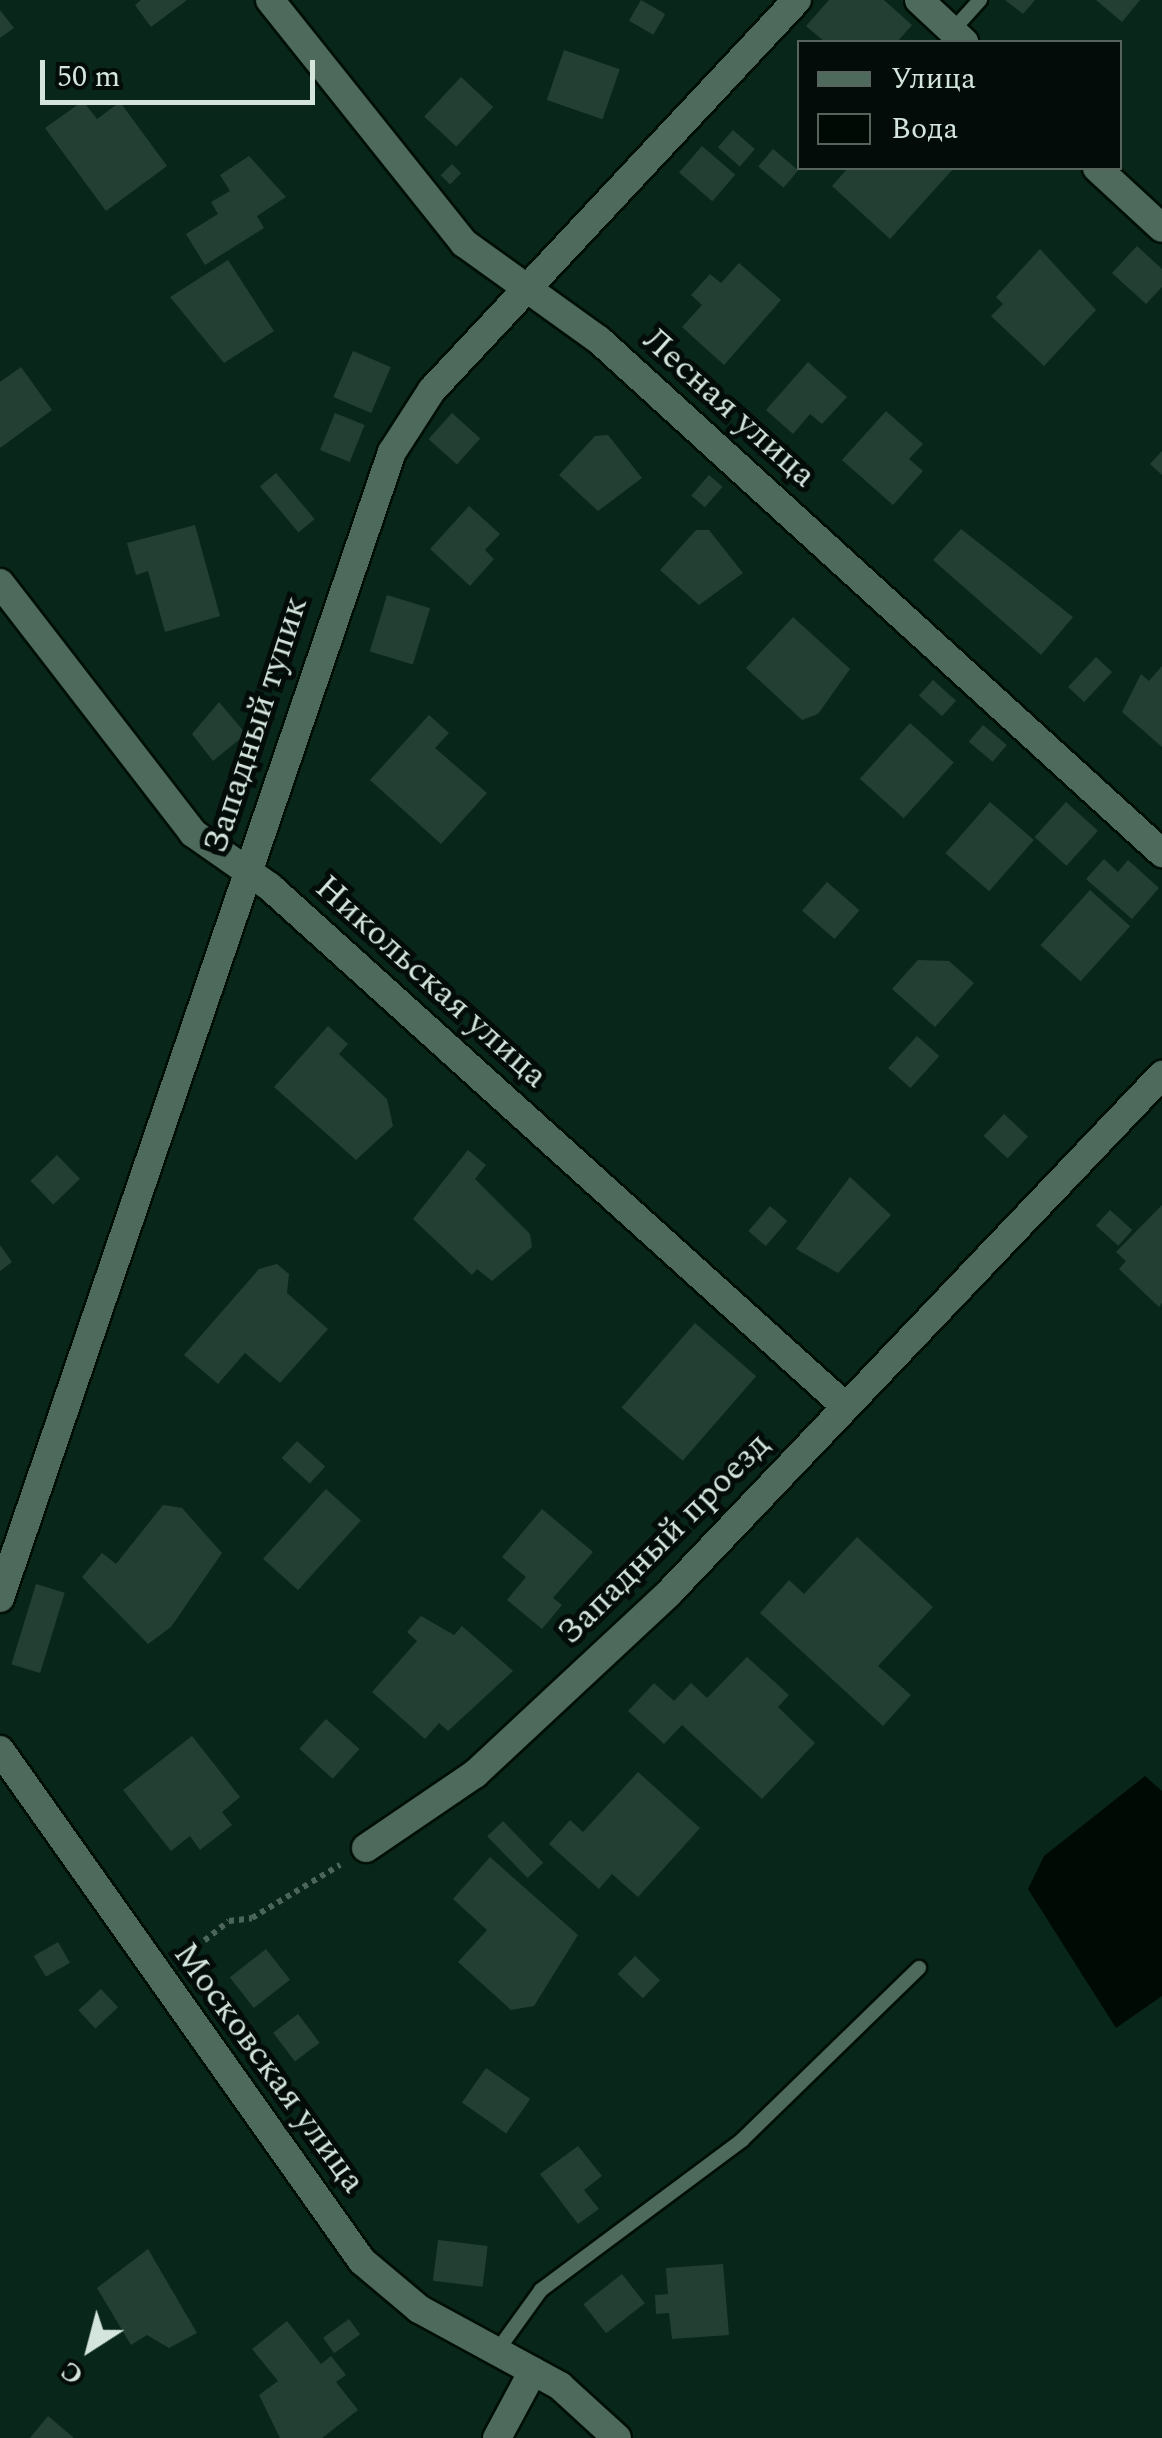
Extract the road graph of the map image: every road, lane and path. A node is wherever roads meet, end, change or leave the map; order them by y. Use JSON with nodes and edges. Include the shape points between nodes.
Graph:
{"nodes":[{"id":1,"x":270,"y":0,"type":"edge"},
{"id":2,"x":797,"y":0,"type":"edge"},
{"id":3,"x":920,"y":0,"type":"edge"},
{"id":4,"x":980,"y":0,"type":"edge"},
{"id":5,"x":958,"y":37,"type":"edge"},
{"id":6,"x":1099,"y":170,"type":"edge"},
{"id":7,"x":1162,"y":228,"type":"edge"},
{"id":8,"x":530,"y":286,"type":"junction"},
{"id":9,"x":0,"y":584,"type":"edge"},
{"id":10,"x":1162,"y":853,"type":"edge"},
{"id":11,"x":248,"y":872,"type":"junction"},
{"id":12,"x":1162,"y":1075,"type":"edge"},
{"id":13,"x":846,"y":1407,"type":"junction"},
{"id":14,"x":0,"y":1598,"type":"edge"},
{"id":15,"x":0,"y":1750,"type":"edge"},
{"id":16,"x":366,"y":1848,"type":"joint"},
{"id":17,"x":919,"y":1968,"type":"dead end"},
{"id":18,"x":157,"y":1978,"type":"junction"},
{"id":19,"x":497,"y":2351,"type":"junction"},
{"id":20,"x":532,"y":2371,"type":"junction"},
{"id":21,"x":497,"y":2438,"type":"edge"},
{"id":22,"x":617,"y":2438,"type":"edge"}],
"edges":[{"from":1,"to":8,"type":"street","name":"Лесная улица","via":[[437,216]]},
{"from":2,"to":8,"type":"street","name":"Западный тупик"},
{"from":3,"to":5,"type":"street"},
{"from":4,"to":5,"type":"lane"},
{"from":6,"to":7,"type":"street"},
{"from":8,"to":10,"type":"street","name":"Лесная улица"},
{"from":8,"to":11,"type":"street","name":"Западный тупик","via":[[432,390],[392,452]]},
{"from":9,"to":11,"type":"street","name":"Никольская улица","via":[[172,813]]},
{"from":11,"to":13,"type":"street","name":"Никольская улица"},
{"from":11,"to":14,"type":"street","name":"Западный тупик"},
{"from":12,"to":13,"type":"street","name":"Западный проезд"},
{"from":13,"to":16,"type":"street","name":"Западный проезд","via":[[668,1594],[476,1774]]},
{"from":15,"to":18,"type":"street","name":"Московская улица"},
{"from":16,"to":18,"type":"path","via":[[252,1918],[229,1921]]},
{"from":17,"to":19,"type":"lane","via":[[742,2140],[541,2290]]},
{"from":18,"to":19,"type":"street","name":"Московская улица","via":[[362,2262],[419,2309]]},
{"from":19,"to":20,"type":"street","name":"Московская улица"},
{"from":20,"to":21,"type":"street"},
{"from":20,"to":22,"type":"street","name":"Московская улица"}]}
